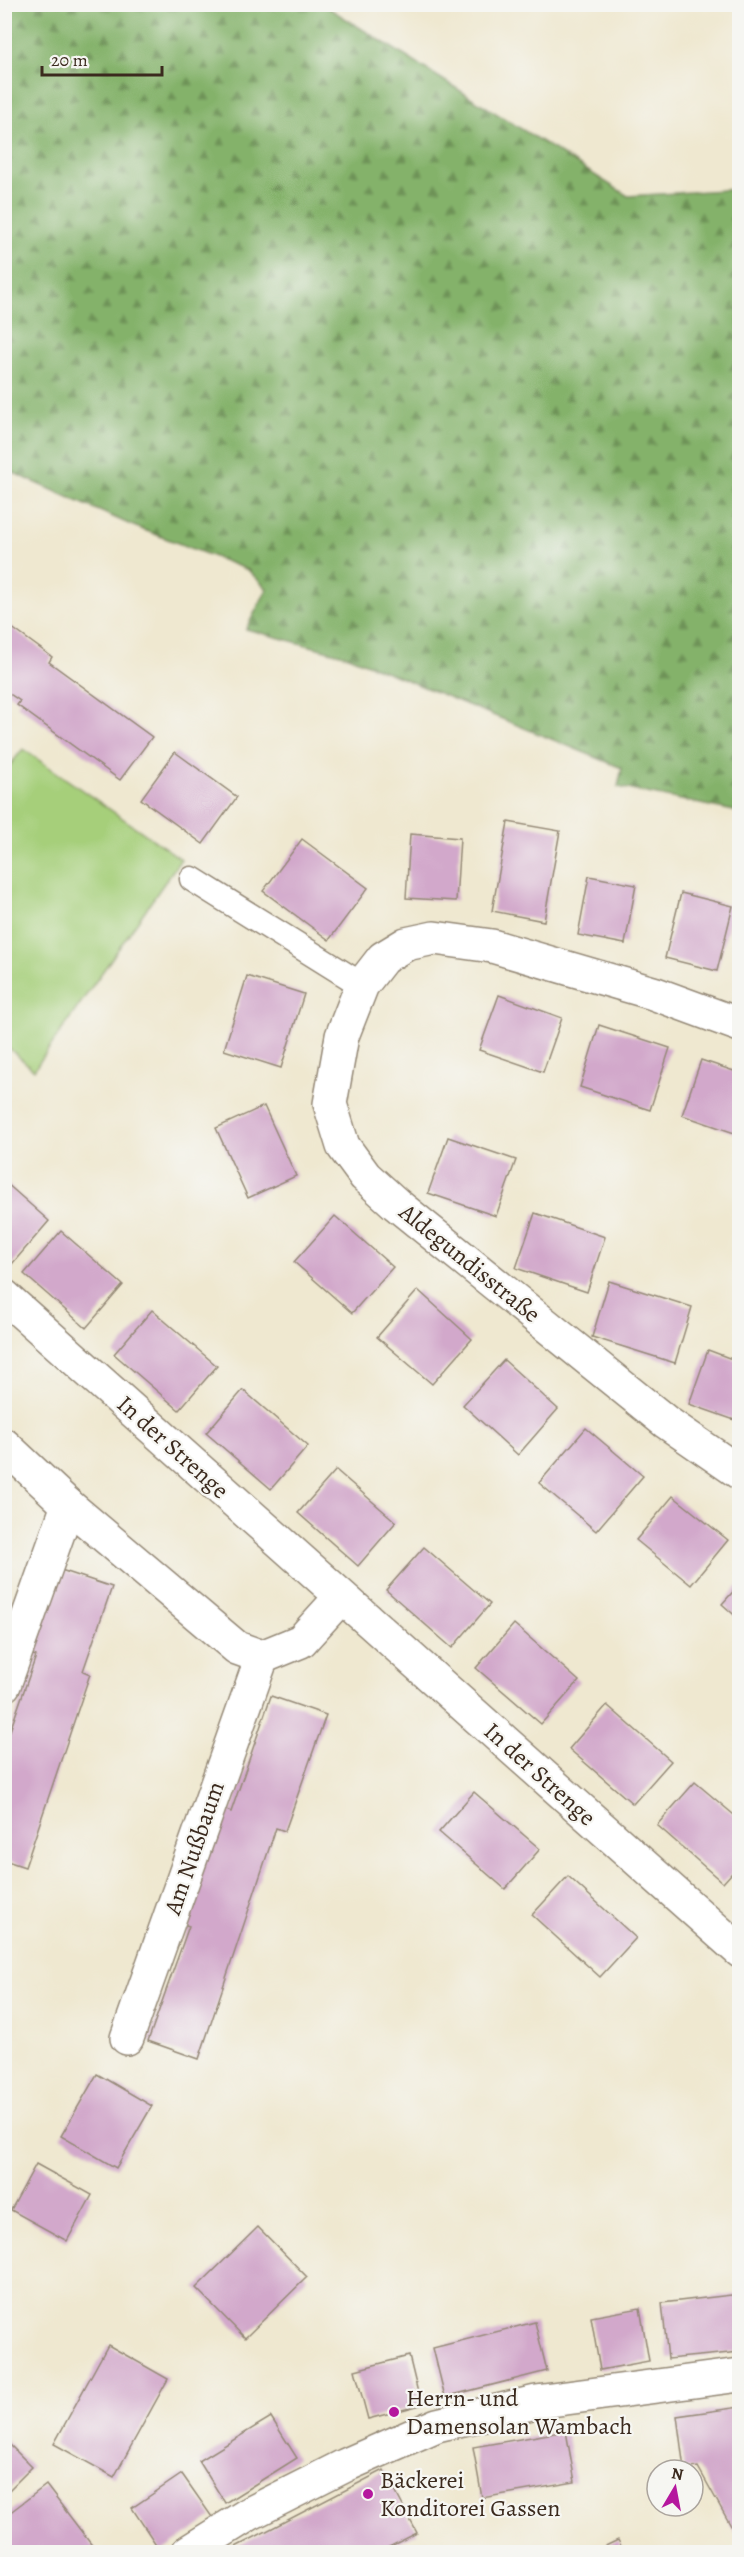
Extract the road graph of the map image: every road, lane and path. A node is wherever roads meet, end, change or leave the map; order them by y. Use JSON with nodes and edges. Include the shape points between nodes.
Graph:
{"nodes":[{"id":1,"x":192,"y":879,"type":"dead end"},
{"id":2,"x":362,"y":985,"type":"junction"},
{"id":3,"x":740,"y":1025,"type":"edge"},
{"id":4,"x":4,"y":1296,"type":"edge"},
{"id":5,"x":4,"y":1445,"type":"edge"},
{"id":6,"x":740,"y":1473,"type":"edge"},
{"id":7,"x":68,"y":1505,"type":"junction"},
{"id":8,"x":341,"y":1597,"type":"junction"},
{"id":9,"x":261,"y":1657,"type":"junction"},
{"id":10,"x":4,"y":1685,"type":"edge"},
{"id":11,"x":740,"y":1950,"type":"edge"},
{"id":12,"x":127,"y":2038,"type":"dead end"},
{"id":13,"x":740,"y":2375,"type":"edge"},
{"id":14,"x":188,"y":2553,"type":"edge"}],
"edges":[{"from":1,"to":2,"type":"lane"},
{"from":2,"to":3,"type":"street","name":"Aldegundisstraße","via":[[383,958],[406,944],[434,938],[492,946],[653,993]]},
{"from":2,"to":6,"type":"street","name":"Aldegundisstraße","via":[[342,1036],[330,1104],[343,1146],[365,1176],[666,1422]]},
{"from":4,"to":8,"type":"street","name":"In der Strenge"},
{"from":5,"to":7,"type":"street"},
{"from":7,"to":9,"type":"street","via":[[237,1648]]},
{"from":7,"to":10,"type":"street"},
{"from":8,"to":9,"type":"street","via":[[301,1641]]},
{"from":8,"to":11,"type":"street","name":"In der Strenge"},
{"from":9,"to":12,"type":"street","name":"Am Nußbaum"},
{"from":13,"to":14,"type":"street","via":[[536,2402],[437,2425],[249,2514]]}]}
